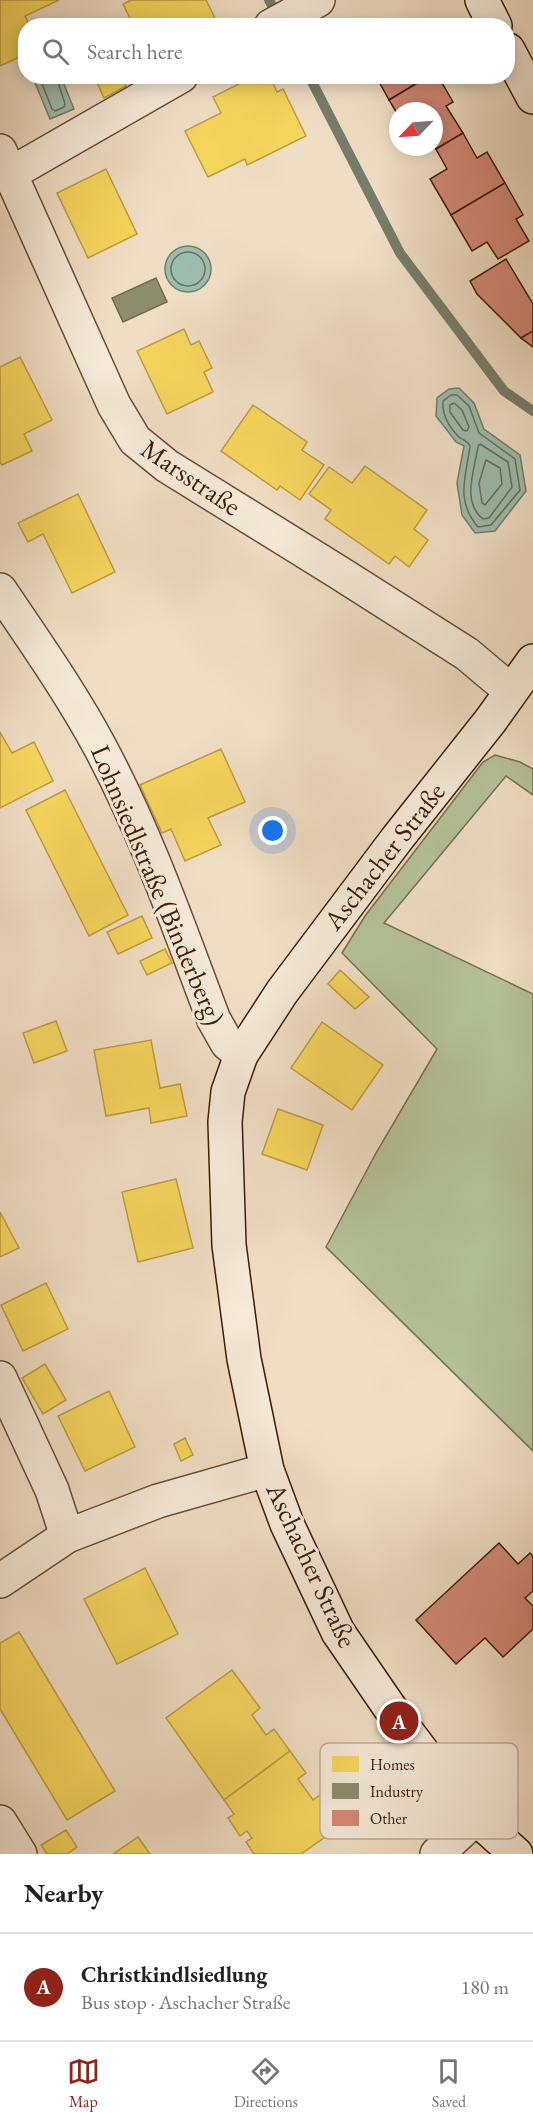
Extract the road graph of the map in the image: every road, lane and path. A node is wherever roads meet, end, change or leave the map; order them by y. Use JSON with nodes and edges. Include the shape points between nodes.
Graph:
{"nodes":[{"id":1,"x":482,"y":0,"type":"edge"},
{"id":2,"x":491,"y":18,"type":"edge"},
{"id":3,"x":515,"y":64,"type":"edge"},
{"id":4,"x":165,"y":84,"type":"edge"},
{"id":5,"x":533,"y":97,"type":"edge"},
{"id":6,"x":5,"y":162,"type":"edge"},
{"id":7,"x":0,"y":590,"type":"edge"},
{"id":8,"x":533,"y":662,"type":"edge"},
{"id":9,"x":511,"y":691,"type":"junction"},
{"id":10,"x":241,"y":1055,"type":"junction"},
{"id":11,"x":0,"y":1378,"type":"edge"},
{"id":12,"x":267,"y":1470,"type":"junction"},
{"id":13,"x":67,"y":1536,"type":"junction"},
{"id":14,"x":0,"y":1581,"type":"edge"},
{"id":15,"x":414,"y":1743,"type":"edge"},
{"id":16,"x":0,"y":1822,"type":"edge"},
{"id":17,"x":453,"y":1839,"type":"edge"},
{"id":18,"x":499,"y":1839,"type":"edge"},
{"id":19,"x":20,"y":1854,"type":"edge"},
{"id":20,"x":437,"y":1854,"type":"edge"},
{"id":21,"x":516,"y":1854,"type":"edge"}],
"edges":[{"from":1,"to":2,"type":"street"},
{"from":3,"to":5,"type":"street"},
{"from":4,"to":6,"type":"street"},
{"from":6,"to":9,"type":"street","name":"Marsstraße","via":[[114,405],[135,440],[166,466],[467,654]]},
{"from":7,"to":10,"type":"street","name":"Lohnsiedlstraße (Binderberg)","via":[[100,747],[154,863],[214,1020],[227,1043]]},
{"from":8,"to":9,"type":"street","name":"Aschacher Straße"},
{"from":9,"to":10,"type":"street","name":"Aschacher Straße","via":[[315,946]]},
{"from":10,"to":12,"type":"street","name":"Aschacher Straße","via":[[228,1092],[225,1122],[229,1245],[244,1359]]},
{"from":11,"to":13,"type":"street","via":[[52,1490]]},
{"from":12,"to":13,"type":"street","via":[[158,1501]]},
{"from":12,"to":15,"type":"street","name":"Aschacher Straße","via":[[286,1524],[338,1632]]},
{"from":13,"to":14,"type":"street"},
{"from":16,"to":19,"type":"street"},
{"from":17,"to":20,"type":"street"},
{"from":18,"to":21,"type":"street","name":"Aschacher Straße"}]}
